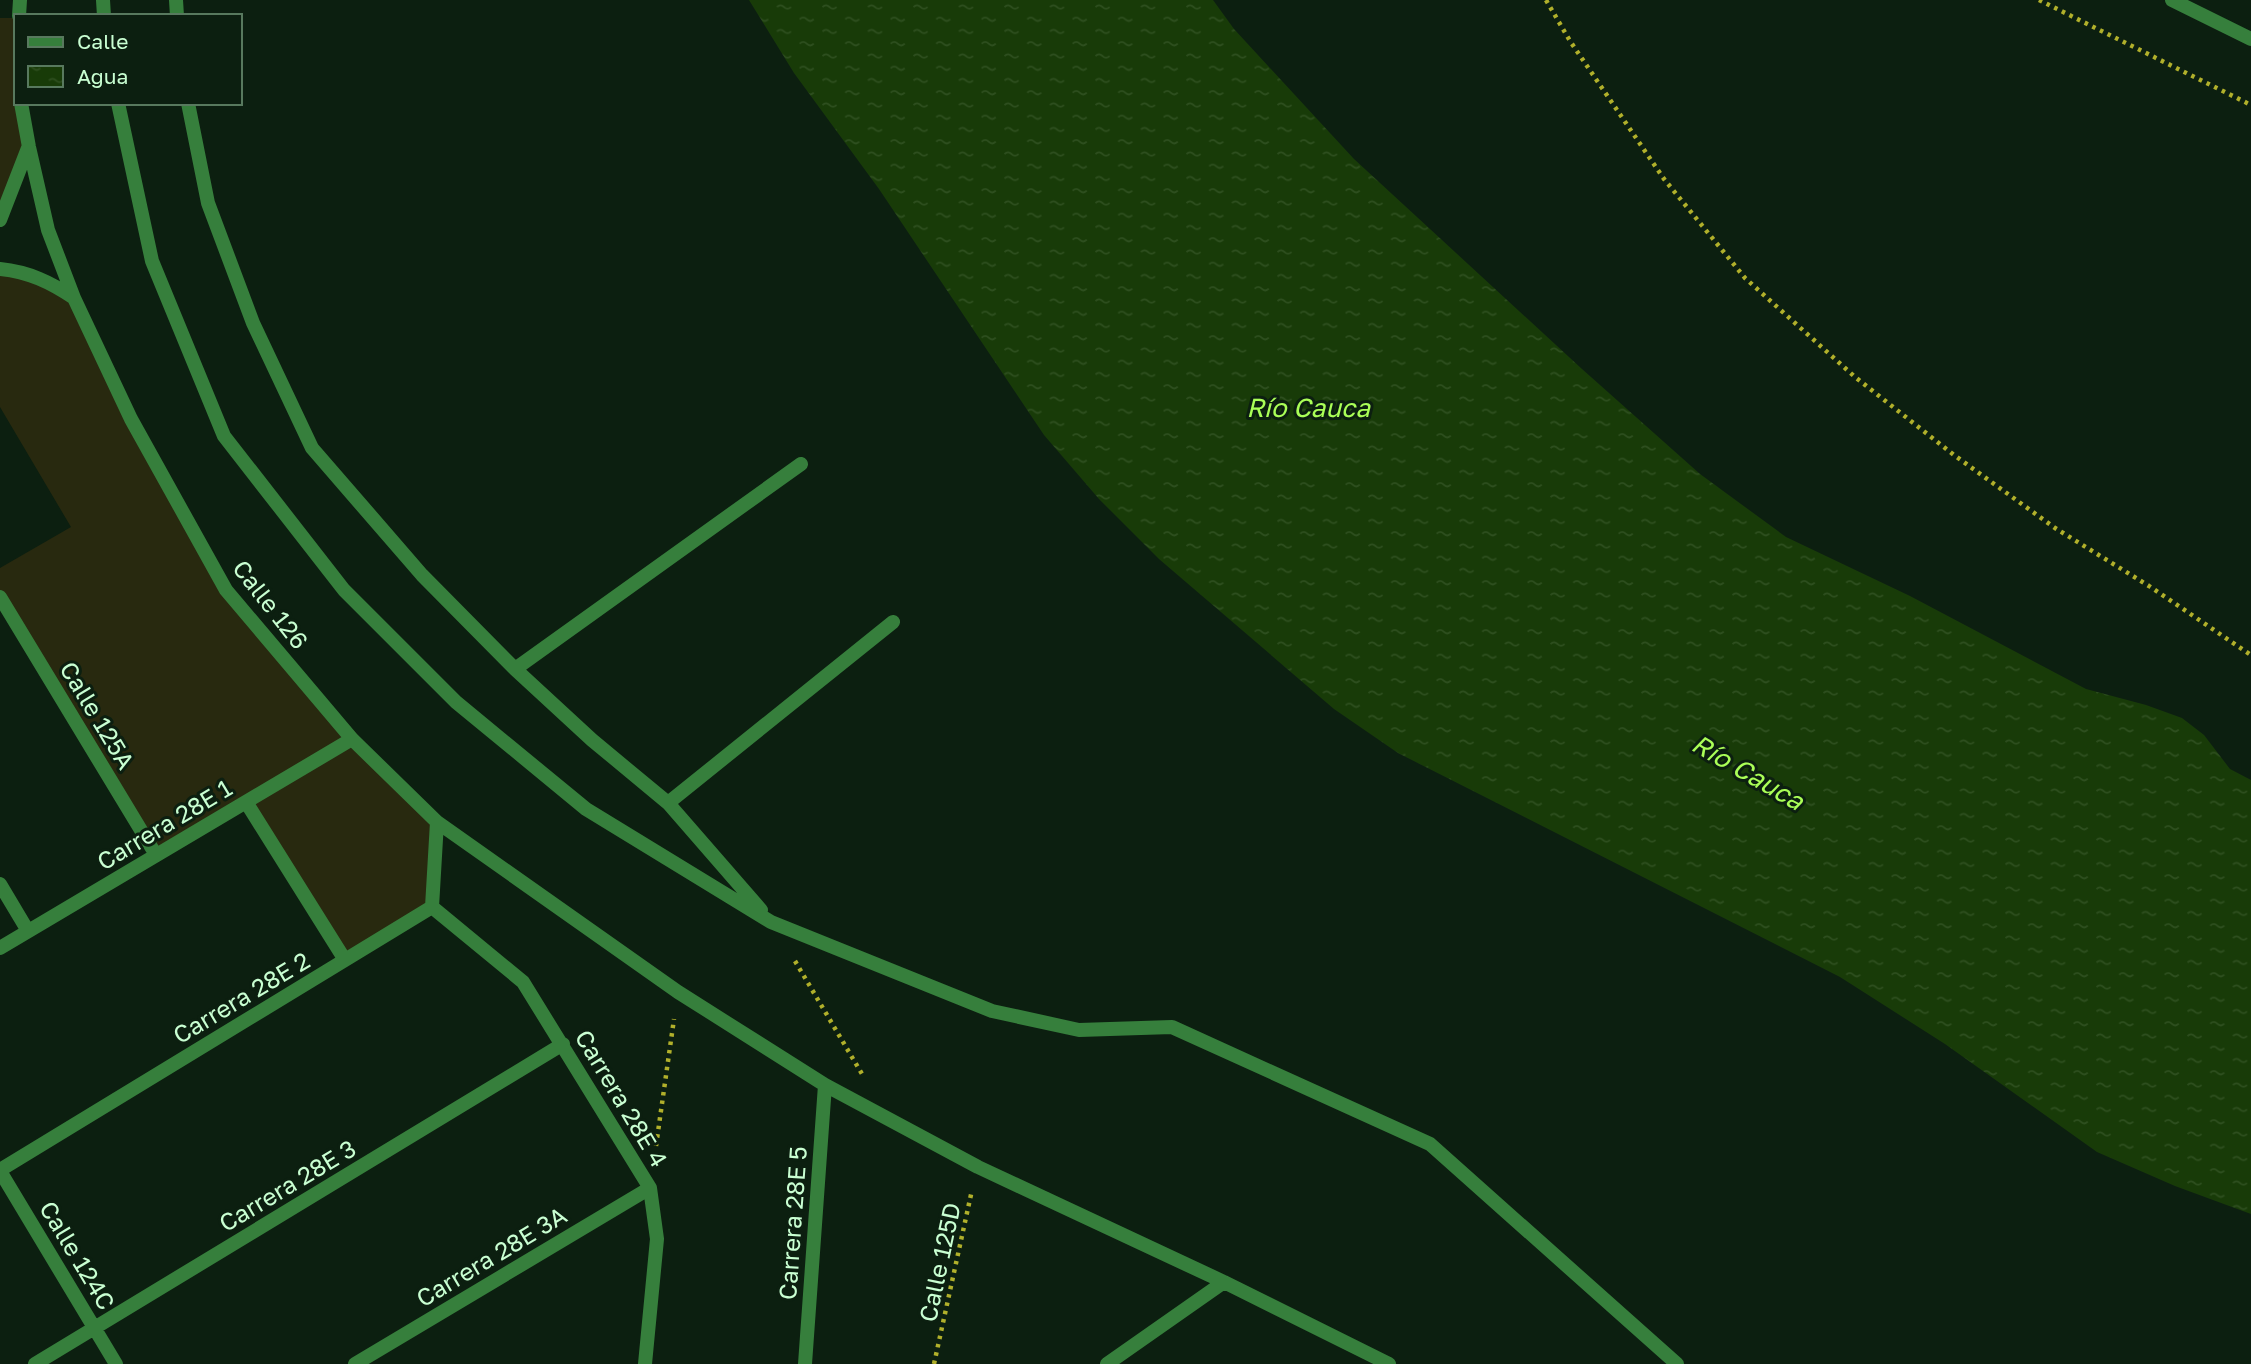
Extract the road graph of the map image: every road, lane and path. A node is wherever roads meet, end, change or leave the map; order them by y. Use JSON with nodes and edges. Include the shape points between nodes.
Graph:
{"nodes":[{"id":1,"x":1546,"y":0,"type":"edge"},
{"id":2,"x":2039,"y":0,"type":"edge"},
{"id":3,"x":2172,"y":0,"type":"edge"},
{"id":4,"x":2251,"y":39,"type":"edge"},
{"id":5,"x":22,"y":105,"type":"edge"},
{"id":6,"x":118,"y":105,"type":"edge"},
{"id":7,"x":188,"y":105,"type":"edge"},
{"id":8,"x":2251,"y":105,"type":"edge"},
{"id":9,"x":29,"y":147,"type":"junction"},
{"id":10,"x":0,"y":219,"type":"edge"},
{"id":11,"x":0,"y":269,"type":"edge"},
{"id":12,"x":74,"y":298,"type":"junction"},
{"id":13,"x":801,"y":464,"type":"dead end"},
{"id":14,"x":0,"y":597,"type":"edge"},
{"id":15,"x":893,"y":622,"type":"dead end"},
{"id":16,"x":2251,"y":654,"type":"edge"},
{"id":17,"x":515,"y":669,"type":"junction"},
{"id":18,"x":352,"y":739,"type":"junction"},
{"id":19,"x":246,"y":802,"type":"junction"},
{"id":20,"x":668,"y":803,"type":"junction"},
{"id":21,"x":437,"y":822,"type":"junction"},
{"id":22,"x":156,"y":855,"type":"junction"},
{"id":23,"x":0,"y":884,"type":"edge"},
{"id":24,"x":432,"y":907,"type":"junction"},
{"id":25,"x":771,"y":922,"type":"junction"},
{"id":26,"x":28,"y":931,"type":"junction"},
{"id":27,"x":0,"y":948,"type":"edge"},
{"id":28,"x":345,"y":960,"type":"junction"},
{"id":29,"x":678,"y":992,"type":"junction"},
{"id":30,"x":563,"y":1044,"type":"junction"},
{"id":31,"x":825,"y":1085,"type":"junction"},
{"id":32,"x":887,"y":1116,"type":"junction"},
{"id":33,"x":978,"y":1167,"type":"junction"},
{"id":34,"x":0,"y":1170,"type":"edge"},
{"id":35,"x":650,"y":1188,"type":"junction"},
{"id":36,"x":1224,"y":1282,"type":"junction"},
{"id":37,"x":95,"y":1328,"type":"junction"},
{"id":38,"x":35,"y":1364,"type":"edge"},
{"id":39,"x":117,"y":1364,"type":"edge"},
{"id":40,"x":355,"y":1364,"type":"edge"},
{"id":41,"x":645,"y":1364,"type":"edge"},
{"id":42,"x":805,"y":1364,"type":"edge"},
{"id":43,"x":934,"y":1364,"type":"edge"},
{"id":44,"x":1107,"y":1364,"type":"edge"},
{"id":45,"x":1389,"y":1364,"type":"edge"},
{"id":46,"x":1677,"y":1364,"type":"edge"}],
"edges":[{"from":1,"to":16,"type":"path","via":[[1664,179],[1745,278],[1855,377],[1954,455],[2055,528]]},
{"from":2,"to":8,"type":"path"},
{"from":3,"to":4,"type":"street"},
{"from":5,"to":9,"type":"street","name":"Calle 126"},
{"from":6,"to":25,"type":"street","via":[[152,261],[224,436],[344,590],[456,702],[586,809]]},
{"from":7,"to":17,"type":"street","via":[[208,203],[253,323],[312,448],[422,575]]},
{"from":9,"to":10,"type":"street"},
{"from":9,"to":12,"type":"street","name":"Calle 126","via":[[48,230]]},
{"from":11,"to":12,"type":"street","via":[[49,282]]},
{"from":12,"to":18,"type":"street","name":"Calle 126","via":[[131,419],[226,590]]},
{"from":13,"to":17,"type":"street"},
{"from":14,"to":22,"type":"street","name":"Calle 125A"},
{"from":15,"to":20,"type":"street"},
{"from":17,"to":20,"type":"street"},
{"from":18,"to":19,"type":"street","name":"Carrera 28E 1"},
{"from":18,"to":21,"type":"street","name":"Calle 126"},
{"from":19,"to":22,"type":"street","name":"Carrera 28E 1"},
{"from":19,"to":28,"type":"street"},
{"from":20,"to":25,"type":"street"},
{"from":21,"to":24,"type":"street"},
{"from":21,"to":29,"type":"street","name":"Calle 126"},
{"from":22,"to":26,"type":"street","name":"Carrera 28E 1"},
{"from":23,"to":26,"type":"street"},
{"from":24,"to":28,"type":"street","name":"Carrera 28E 2"},
{"from":24,"to":30,"type":"street","name":"Carrera 28E 4","via":[[523,982]]},
{"from":25,"to":32,"type":"path"},
{"from":25,"to":46,"type":"street","via":[[992,1012],[1079,1030],[1171,1027],[1430,1144]]},
{"from":26,"to":27,"type":"street","name":"Carrera 28E 1"},
{"from":28,"to":34,"type":"street","name":"Carrera 28E 2"},
{"from":29,"to":31,"type":"street","name":"Calle 126"},
{"from":29,"to":35,"type":"path"},
{"from":30,"to":35,"type":"street","name":"Carrera 28E 4"},
{"from":30,"to":37,"type":"street","name":"Carrera 28E 3"},
{"from":31,"to":32,"type":"street","name":"Calle 126"},
{"from":31,"to":42,"type":"street","name":"Carrera 28E 5"},
{"from":32,"to":33,"type":"street","name":"Calle 126"},
{"from":33,"to":36,"type":"street","name":"Calle 126"},
{"from":33,"to":43,"type":"path","name":"Calle 125D"},
{"from":34,"to":37,"type":"street","name":"Calle 124C"},
{"from":35,"to":40,"type":"street","name":"Carrera 28E 3A"},
{"from":35,"to":41,"type":"street","name":"Carrera 28E 4","via":[[657,1239]]},
{"from":36,"to":44,"type":"street"},
{"from":36,"to":45,"type":"street","name":"Calle 126"},
{"from":37,"to":38,"type":"street","name":"Carrera 28E 3"},
{"from":37,"to":39,"type":"street","name":"Calle 124C"}]}
